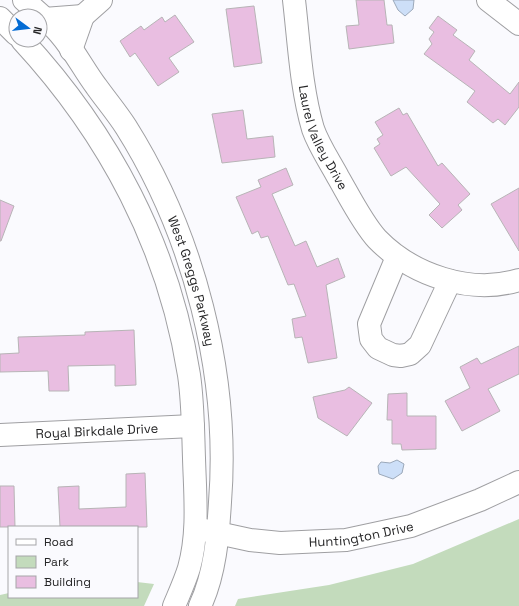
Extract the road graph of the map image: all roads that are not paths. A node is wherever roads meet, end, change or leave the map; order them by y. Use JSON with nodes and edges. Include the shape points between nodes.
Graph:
{"nodes":[{"id":1,"x":24,"y":0,"type":"edge"},
{"id":2,"x":101,"y":0,"type":"edge"},
{"id":3,"x":294,"y":0,"type":"edge"},
{"id":4,"x":488,"y":0,"type":"edge"},
{"id":5,"x":32,"y":8,"type":"edge"},
{"id":6,"x":83,"y":16,"type":"junction"},
{"id":7,"x":0,"y":18,"type":"edge"},
{"id":8,"x":48,"y":19,"type":"edge"},
{"id":9,"x":48,"y":23,"type":"edge"},
{"id":10,"x":519,"y":24,"type":"edge"},
{"id":11,"x":8,"y":26,"type":"edge"},
{"id":12,"x":30,"y":48,"type":"edge"},
{"id":13,"x":71,"y":50,"type":"junction"},
{"id":14,"x":397,"y":257,"type":"junction"},
{"id":15,"x":519,"y":280,"type":"edge"},
{"id":16,"x":450,"y":281,"type":"junction"},
{"id":17,"x":193,"y":426,"type":"junction"},
{"id":18,"x":0,"y":435,"type":"edge"},
{"id":19,"x":519,"y":482,"type":"edge"},
{"id":20,"x":195,"y":529,"type":"junction"},
{"id":21,"x":218,"y":533,"type":"junction"},
{"id":22,"x":174,"y":606,"type":"edge"},
{"id":23,"x":200,"y":606,"type":"edge"}],
"edges":[{"from":1,"to":5,"type":"street","name":"West Greggs Parkway"},
{"from":2,"to":6,"type":"street"},
{"from":3,"to":14,"type":"street","name":"Laurel Valley Drive","via":[[306,99],[314,130],[349,197],[376,238]]},
{"from":4,"to":10,"type":"street"},
{"from":6,"to":8,"type":"street"},
{"from":6,"to":13,"type":"street"},
{"from":7,"to":11,"type":"street"},
{"from":9,"to":13,"type":"street","name":"West Greggs Parkway"},
{"from":12,"to":17,"type":"street","name":"West Greggs Parkway","via":[[53,73],[102,141],[132,196],[156,250],[174,305],[187,367]]},
{"from":13,"to":21,"type":"street","name":"West Greggs Parkway","via":[[126,127],[157,185],[184,246],[209,340],[216,384],[222,438]]},
{"from":14,"to":16,"type":"street","name":"Laurel Valley Drive","via":[[433,276]]},
{"from":14,"to":16,"type":"street","via":[[369,324],[371,338],[378,348],[393,355],[410,354],[420,345]]},
{"from":15,"to":16,"type":"street","name":"Laurel Valley Drive","via":[[480,285]]},
{"from":17,"to":18,"type":"street","name":"Royal Birkdale Drive"},
{"from":17,"to":20,"type":"street","name":"West Greggs Parkway"},
{"from":19,"to":21,"type":"street","name":"Huntington Drive","via":[[411,526],[346,540],[280,543]]},
{"from":20,"to":21,"type":"street","name":"Huntington Drive"},
{"from":20,"to":22,"type":"street","name":"West Greggs Parkway","via":[[189,567]]},
{"from":21,"to":23,"type":"street","name":"West Greggs Parkway","via":[[211,573]]}]}
